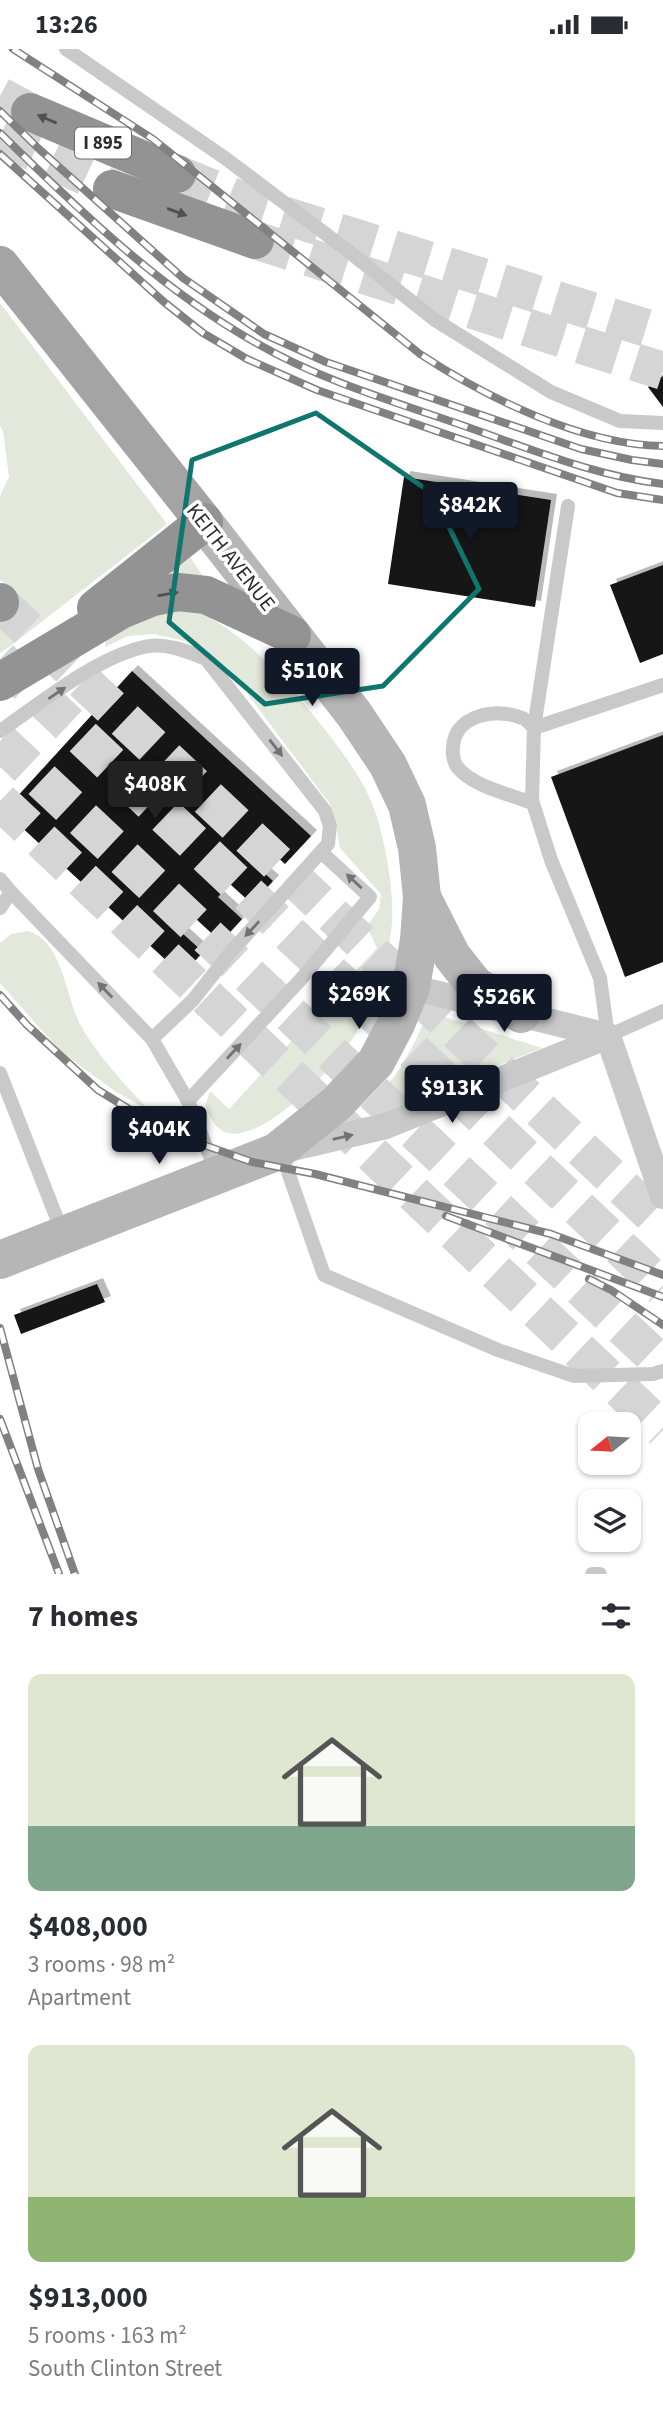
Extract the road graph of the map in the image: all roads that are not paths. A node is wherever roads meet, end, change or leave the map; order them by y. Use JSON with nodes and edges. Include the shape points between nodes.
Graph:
{"nodes":[{"id":1,"x":66,"y":49,"type":"edge"},
{"id":2,"x":30,"y":112,"type":"tunnel mouth"},
{"id":3,"x":177,"y":174,"type":"tunnel mouth"},
{"id":4,"x":112,"y":189,"type":"tunnel mouth"},
{"id":5,"x":255,"y":240,"type":"tunnel mouth"},
{"id":6,"x":0,"y":265,"type":"edge"},
{"id":7,"x":663,"y":423,"type":"edge"},
{"id":8,"x":568,"y":506,"type":"dead end"},
{"id":9,"x":204,"y":522,"type":"junction"},
{"id":10,"x":292,"y":635,"type":"junction"},
{"id":11,"x":11,"y":676,"type":"edge"},
{"id":12,"x":663,"y":685,"type":"edge"},
{"id":13,"x":534,"y":728,"type":"junction"},
{"id":14,"x":0,"y":731,"type":"edge"},
{"id":15,"x":532,"y":803,"type":"junction"},
{"id":16,"x":321,"y":852,"type":"junction"},
{"id":17,"x":0,"y":879,"type":"edge"},
{"id":18,"x":11,"y":891,"type":"junction"},
{"id":19,"x":422,"y":897,"type":"junction"},
{"id":20,"x":0,"y":908,"type":"edge"},
{"id":21,"x":411,"y":987,"type":"junction"},
{"id":22,"x":663,"y":1011,"type":"edge"},
{"id":23,"x":521,"y":1014,"type":"junction"},
{"id":24,"x":608,"y":1036,"type":"junction"},
{"id":25,"x":152,"y":1039,"type":"junction"},
{"id":26,"x":0,"y":1073,"type":"edge"},
{"id":27,"x":188,"y":1101,"type":"junction"},
{"id":28,"x":276,"y":1152,"type":"junction"},
{"id":29,"x":218,"y":1176,"type":"junction"},
{"id":30,"x":663,"y":1196,"type":"edge"},
{"id":31,"x":63,"y":1235,"type":"junction"},
{"id":32,"x":0,"y":1260,"type":"edge"},
{"id":33,"x":663,"y":1371,"type":"edge"},
{"id":34,"x":592,"y":1574,"type":"edge"},
{"id":35,"x":600,"y":1574,"type":"edge"}],
"edges":[{"from":1,"to":7,"type":"lane","via":[[225,157],[447,328],[551,392],[620,421]]},
{"from":3,"to":2,"type":"highway","number":"I 895","one_way":true},
{"from":4,"to":5,"type":"highway","number":"I 895","one_way":true},
{"from":6,"to":9,"type":"main road","name":"KEITH AVENUE"},
{"from":8,"to":13,"type":"lane"},
{"from":9,"to":10,"type":"main road","name":"KEITH AVENUE"},
{"from":9,"to":11,"type":"highway"},
{"from":11,"to":10,"type":"highway","one_way":true,"via":[[121,610],[178,592],[206,596]]},
{"from":10,"to":19,"type":"main road","name":"KEITH AVENUE","via":[[388,765],[410,816]]},
{"from":12,"to":13,"type":"lane"},
{"from":13,"to":15,"type":"lane"},
{"from":13,"to":15,"type":"lane","via":[[522,718],[491,713],[468,720],[455,733],[452,750],[457,767],[478,783]]},
{"from":14,"to":16,"type":"lane","one_way":true,"via":[[103,662],[145,646],[181,649],[206,659],[325,811],[330,826],[328,844]]},
{"from":15,"to":24,"type":"lane","via":[[600,978]]},
{"from":16,"to":25,"type":"lane","one_way":true,"via":[[193,1000]]},
{"from":27,"to":16,"type":"lane","one_way":true,"via":[[370,897]]},
{"from":17,"to":18,"type":"lane"},
{"from":18,"to":20,"type":"lane"},
{"from":25,"to":18,"type":"lane","one_way":true},
{"from":19,"to":21,"type":"main road","name":"KEITH AVENUE"},
{"from":19,"to":23,"type":"main road","via":[[452,956],[475,985]]},
{"from":21,"to":23,"type":"street"},
{"from":21,"to":28,"type":"main road","name":"KEITH AVENUE","via":[[376,1062],[336,1104]]},
{"from":22,"to":24,"type":"lane"},
{"from":23,"to":24,"type":"street"},
{"from":28,"to":24,"type":"street","one_way":true,"via":[[386,1126]]},
{"from":24,"to":30,"type":"street"},
{"from":25,"to":27,"type":"lane"},
{"from":26,"to":31,"type":"lane"},
{"from":27,"to":29,"type":"lane"},
{"from":28,"to":29,"type":"main road","name":"KEITH AVENUE"},
{"from":28,"to":33,"type":"lane","via":[[287,1169],[324,1275],[498,1350],[574,1376]]},
{"from":29,"to":31,"type":"main road","name":"KEITH AVENUE"},
{"from":31,"to":32,"type":"main road","name":"KEITH AVENUE"},
{"from":34,"to":35,"type":"lane"}]}
